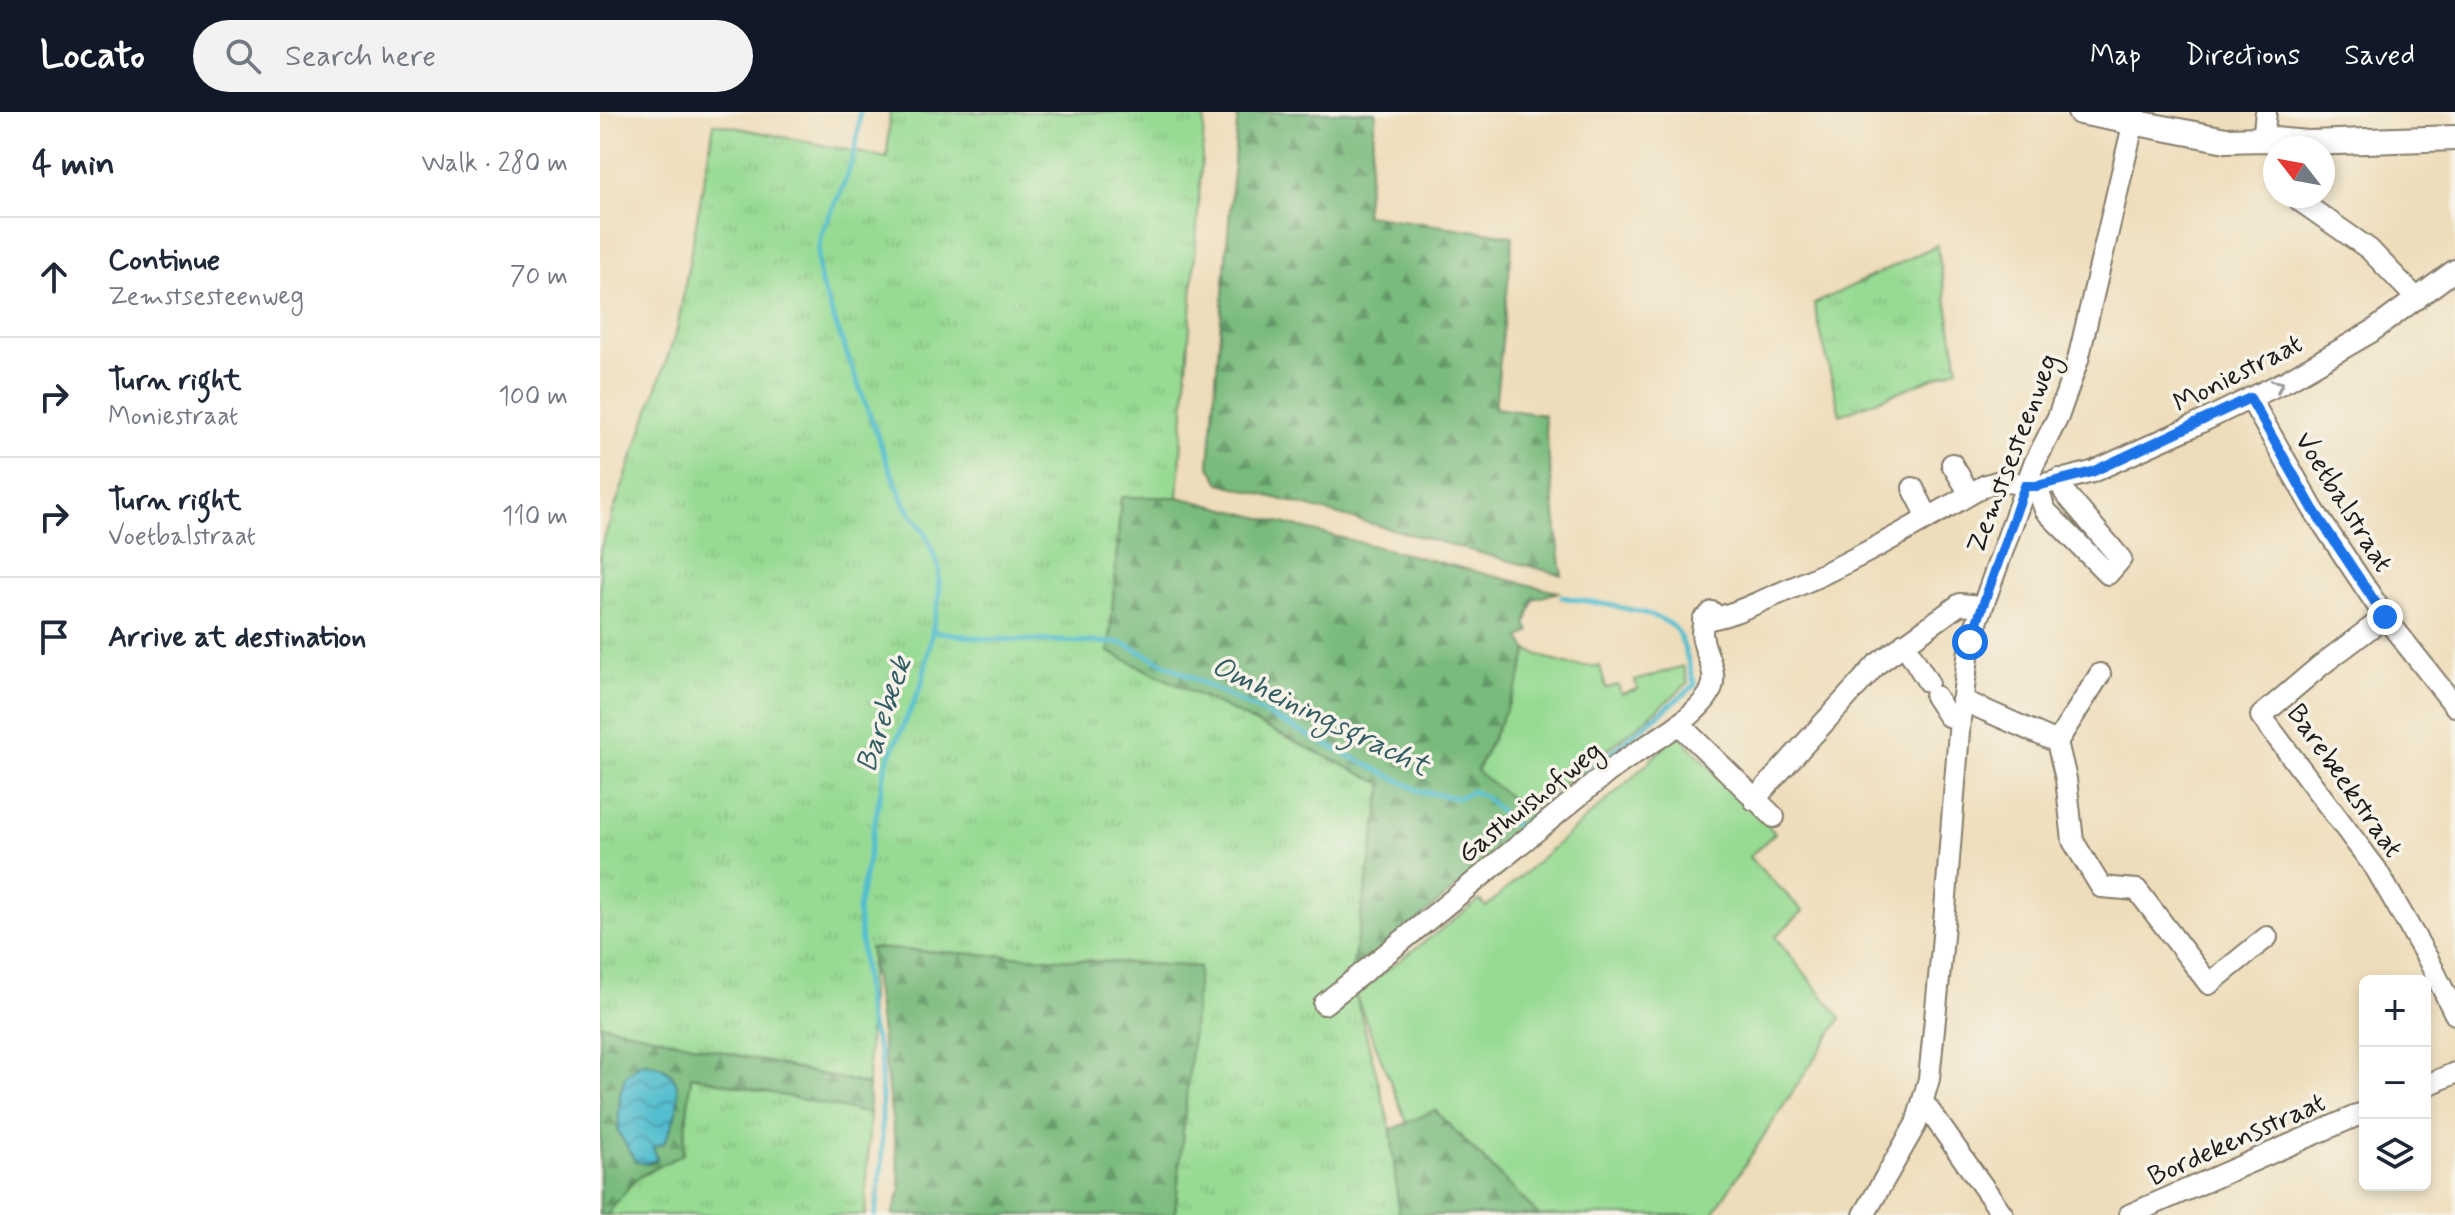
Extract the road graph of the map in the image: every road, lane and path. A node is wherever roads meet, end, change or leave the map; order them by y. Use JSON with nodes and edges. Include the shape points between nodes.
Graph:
{"nodes":[{"id":1,"x":2080,"y":112,"type":"edge"},
{"id":2,"x":2266,"y":112,"type":"edge"},
{"id":3,"x":2135,"y":116,"type":"edge"},
{"id":4,"x":2263,"y":136,"type":"edge"},
{"id":5,"x":2455,"y":138,"type":"edge"},
{"id":6,"x":2263,"y":139,"type":"edge"},
{"id":7,"x":2335,"y":144,"type":"edge"},
{"id":8,"x":2310,"y":208,"type":"edge"},
{"id":9,"x":2455,"y":270,"type":"edge"},
{"id":10,"x":2417,"y":299,"type":"junction"},
{"id":11,"x":2250,"y":398,"type":"junction"},
{"id":12,"x":1952,"y":464,"type":"dead end"},
{"id":13,"x":2059,"y":479,"type":"junction"},
{"id":14,"x":2031,"y":486,"type":"junction"},
{"id":15,"x":1913,"y":488,"type":"dead end"},
{"id":16,"x":1970,"y":494,"type":"junction"},
{"id":17,"x":1928,"y":517,"type":"junction"},
{"id":18,"x":1981,"y":606,"type":"junction"},
{"id":19,"x":2385,"y":617,"type":"junction"},
{"id":20,"x":1904,"y":643,"type":"junction"},
{"id":21,"x":2100,"y":674,"type":"dead end"},
{"id":22,"x":2455,"y":706,"type":"edge"},
{"id":23,"x":1961,"y":710,"type":"junction"},
{"id":24,"x":1680,"y":725,"type":"junction"},
{"id":25,"x":2057,"y":742,"type":"junction"},
{"id":26,"x":1754,"y":800,"type":"junction"},
{"id":27,"x":1774,"y":817,"type":"dead end"},
{"id":28,"x":2267,"y":937,"type":"dead end"},
{"id":29,"x":1324,"y":1004,"type":"dead end"},
{"id":30,"x":2455,"y":1014,"type":"edge"},
{"id":31,"x":2455,"y":1073,"type":"edge"},
{"id":32,"x":2431,"y":1083,"type":"edge"},
{"id":33,"x":1924,"y":1103,"type":"junction"},
{"id":34,"x":2359,"y":1115,"type":"edge"},
{"id":35,"x":1864,"y":1215,"type":"edge"},
{"id":36,"x":2003,"y":1215,"type":"edge"},
{"id":37,"x":2129,"y":1215,"type":"edge"}],
"edges":[{"from":1,"to":3,"type":"main road"},
{"from":2,"to":4,"type":"street"},
{"from":3,"to":6,"type":"main road","via":[[2226,140]]},
{"from":3,"to":14,"type":"street","name":"Zemstsesteenweg","via":[[2078,360],[2058,417],[2039,450]]},
{"from":5,"to":7,"type":"main road"},
{"from":8,"to":10,"type":"street","via":[[2369,249]]},
{"from":9,"to":10,"type":"street","name":"Moniestraat"},
{"from":11,"to":10,"type":"street","name":"Moniestraat","one_way":true,"via":[[2371,332]]},
{"from":11,"to":13,"type":"street","name":"Moniestraat","via":[[2092,472]]},
{"from":11,"to":19,"type":"street","name":"Voetbalstraat","via":[[2313,509]]},
{"from":12,"to":16,"type":"street"},
{"from":13,"to":14,"type":"street","name":"Moniestraat"},
{"from":13,"to":14,"type":"street","via":[[2121,559],[2108,574],[2045,510]]},
{"from":14,"to":16,"type":"street","name":"Gasthuishofweg","via":[[2000,481]]},
{"from":14,"to":18,"type":"street","name":"Zemstsesteenweg"},
{"from":15,"to":17,"type":"street"},
{"from":16,"to":17,"type":"street","name":"Gasthuishofweg"},
{"from":17,"to":24,"type":"street","name":"Gasthuishofweg","via":[[1881,547],[1737,604],[1721,618],[1703,620],[1701,633],[1714,686]]},
{"from":18,"to":20,"type":"street","via":[[1960,604]]},
{"from":18,"to":23,"type":"street","name":"Zemstsesteenweg","via":[[1970,642]]},
{"from":19,"to":22,"type":"street","name":"Voetbalstraat"},
{"from":19,"to":30,"type":"street","name":"Barebeekstraat","via":[[2261,716],[2376,869]]},
{"from":20,"to":23,"type":"street","via":[[1948,716]]},
{"from":20,"to":26,"type":"street","via":[[1837,705]]},
{"from":21,"to":25,"type":"street"},
{"from":23,"to":25,"type":"street"},
{"from":23,"to":33,"type":"street","name":"Zemstsesteenweg"},
{"from":24,"to":26,"type":"street"},
{"from":24,"to":29,"type":"street","name":"Gasthuishofweg","via":[[1614,768]]},
{"from":25,"to":28,"type":"street","via":[[2073,841],[2101,887],[2137,890],[2209,984]]},
{"from":26,"to":27,"type":"street"},
{"from":31,"to":32,"type":"street"},
{"from":33,"to":35,"type":"street","name":"Zemstsesteenweg"},
{"from":33,"to":36,"type":"street"},
{"from":34,"to":37,"type":"street","name":"Bordekensstraat"}]}
